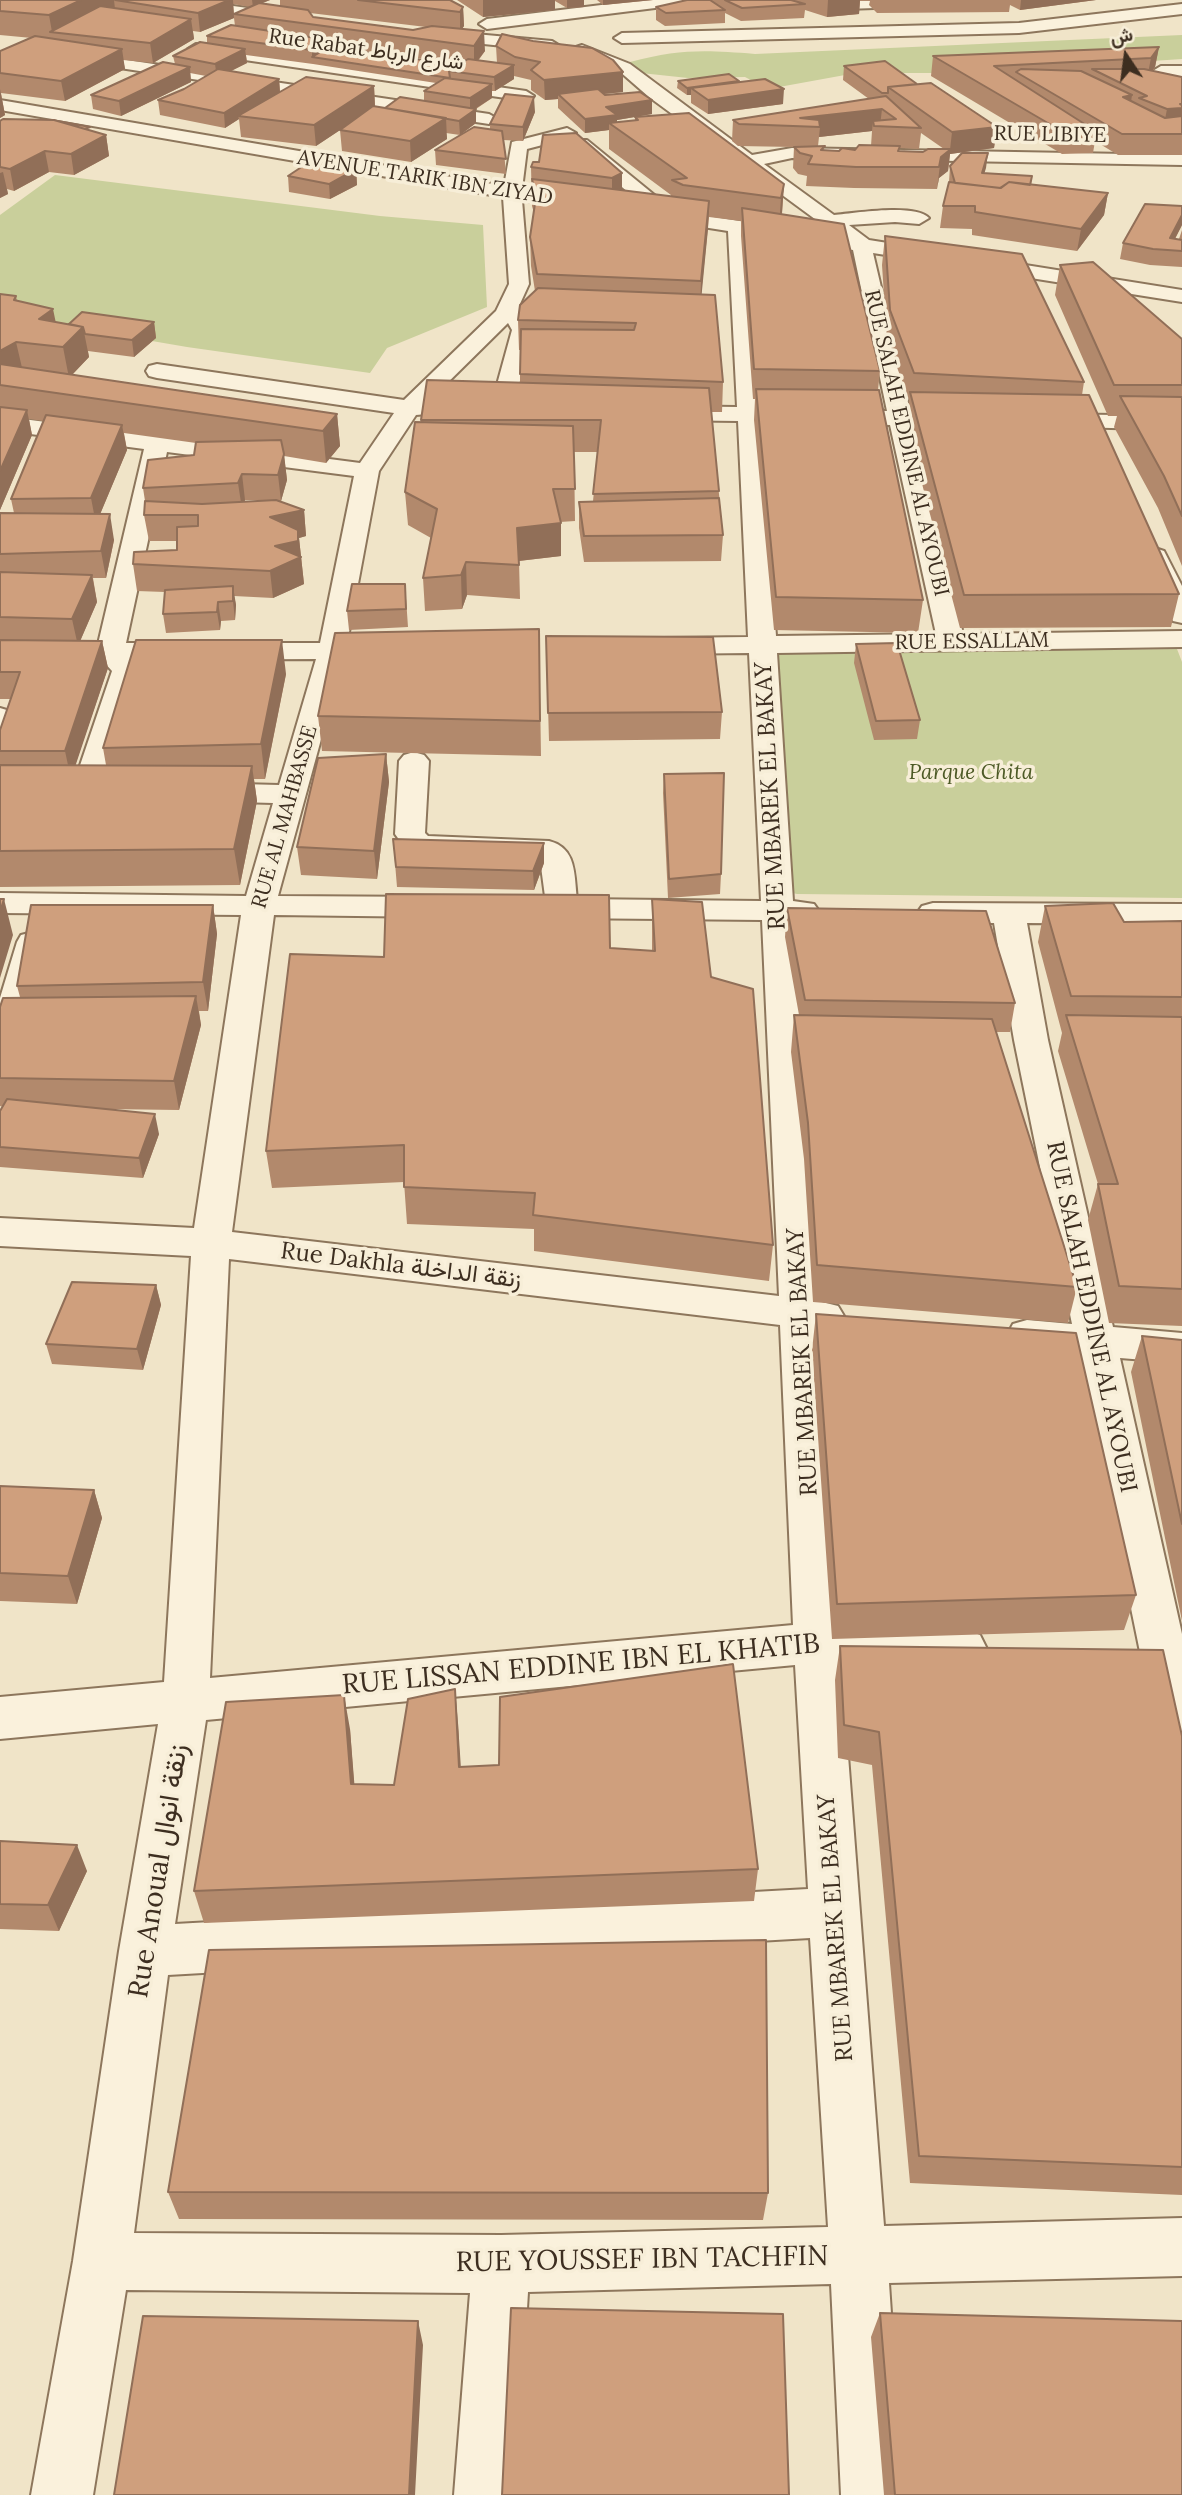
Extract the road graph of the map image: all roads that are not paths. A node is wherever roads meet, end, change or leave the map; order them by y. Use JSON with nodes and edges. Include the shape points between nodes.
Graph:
{"nodes":[{"id":1,"x":158,"y":0,"type":"edge"},
{"id":2,"x":290,"y":0,"type":"edge"},
{"id":3,"x":593,"y":0,"type":"edge"},
{"id":4,"x":961,"y":0,"type":"edge"},
{"id":5,"x":1161,"y":0,"type":"edge"},
{"id":6,"x":187,"y":2,"type":"edge"},
{"id":7,"x":686,"y":3,"type":"edge"},
{"id":8,"x":846,"y":4,"type":"dead end"},
{"id":9,"x":607,"y":9,"type":"junction"},
{"id":10,"x":1181,"y":9,"type":"edge"},
{"id":11,"x":264,"y":16,"type":"junction"},
{"id":12,"x":818,"y":16,"type":"dead end"},
{"id":13,"x":303,"y":20,"type":"edge"},
{"id":14,"x":740,"y":22,"type":"edge"},
{"id":15,"x":420,"y":33,"type":"edge"},
{"id":16,"x":867,"y":33,"type":"junction"},
{"id":17,"x":610,"y":35,"type":"junction"},
{"id":18,"x":762,"y":35,"type":"junction"},
{"id":19,"x":495,"y":38,"type":"junction"},
{"id":20,"x":198,"y":41,"type":"junction"},
{"id":21,"x":549,"y":41,"type":"junction"},
{"id":22,"x":174,"y":46,"type":"edge"},
{"id":23,"x":582,"y":50,"type":"junction"},
{"id":24,"x":59,"y":55,"type":"edge"},
{"id":25,"x":624,"y":67,"type":"junction"},
{"id":26,"x":161,"y":70,"type":"junction"},
{"id":27,"x":1182,"y":71,"type":"edge"},
{"id":28,"x":213,"y":79,"type":"junction"},
{"id":29,"x":136,"y":82,"type":"edge"},
{"id":30,"x":1145,"y":83,"type":"junction"},
{"id":31,"x":450,"y":85,"type":"junction"},
{"id":32,"x":1170,"y":89,"type":"edge"},
{"id":33,"x":191,"y":91,"type":"edge"},
{"id":34,"x":307,"y":92,"type":"junction"},
{"id":35,"x":654,"y":93,"type":"junction"},
{"id":36,"x":629,"y":96,"type":"edge"},
{"id":37,"x":1119,"y":102,"type":"edge"},
{"id":38,"x":94,"y":104,"type":"edge"},
{"id":39,"x":0,"y":105,"type":"edge"},
{"id":40,"x":407,"y":106,"type":"junction"},
{"id":41,"x":284,"y":107,"type":"edge"},
{"id":42,"x":539,"y":107,"type":"junction"},
{"id":43,"x":40,"y":112,"type":"junction"},
{"id":44,"x":147,"y":115,"type":"dead end"},
{"id":45,"x":69,"y":117,"type":"junction"},
{"id":46,"x":489,"y":119,"type":"junction"},
{"id":47,"x":377,"y":122,"type":"edge"},
{"id":48,"x":11,"y":125,"type":"edge"},
{"id":49,"x":126,"y":127,"type":"junction"},
{"id":50,"x":249,"y":128,"type":"edge"},
{"id":51,"x":567,"y":133,"type":"junction"},
{"id":52,"x":475,"y":138,"type":"edge"},
{"id":53,"x":496,"y":142,"type":"edge"},
{"id":54,"x":1005,"y":142,"type":"dead end"},
{"id":55,"x":225,"y":144,"type":"junction"},
{"id":56,"x":1094,"y":144,"type":"edge"},
{"id":57,"x":335,"y":146,"type":"dead end"},
{"id":58,"x":518,"y":146,"type":"junction"},
{"id":59,"x":1028,"y":157,"type":"junction"},
{"id":60,"x":1117,"y":159,"type":"junction"},
{"id":61,"x":1182,"y":160,"type":"edge"},
{"id":62,"x":315,"y":161,"type":"junction"},
{"id":63,"x":750,"y":161,"type":"junction"},
{"id":64,"x":430,"y":163,"type":"dead end"},
{"id":65,"x":408,"y":176,"type":"junction"},
{"id":66,"x":512,"y":193,"type":"junction"},
{"id":67,"x":551,"y":199,"type":"edge"},
{"id":68,"x":629,"y":210,"type":"edge"},
{"id":69,"x":668,"y":216,"type":"junction"},
{"id":70,"x":919,"y":218,"type":"dead end"},
{"id":71,"x":831,"y":221,"type":"junction"},
{"id":72,"x":738,"y":229,"type":"junction"},
{"id":73,"x":861,"y":243,"type":"junction"},
{"id":74,"x":1028,"y":272,"type":"junction"},
{"id":75,"x":1119,"y":286,"type":"junction"},
{"id":76,"x":1040,"y":297,"type":"edge"},
{"id":77,"x":1179,"y":298,"type":"edge"},
{"id":78,"x":509,"y":306,"type":"junction"},
{"id":79,"x":535,"y":307,"type":"edge"},
{"id":80,"x":1146,"y":310,"type":"edge"},
{"id":81,"x":514,"y":354,"type":"junction"},
{"id":82,"x":542,"y":354,"type":"edge"},
{"id":83,"x":157,"y":371,"type":"dead end"},
{"id":84,"x":1084,"y":397,"type":"edge"},
{"id":85,"x":410,"y":408,"type":"junction"},
{"id":86,"x":449,"y":409,"type":"edge"},
{"id":87,"x":475,"y":409,"type":"edge"},
{"id":88,"x":501,"y":410,"type":"junction"},
{"id":89,"x":529,"y":410,"type":"edge"},
{"id":90,"x":639,"y":413,"type":"edge"},
{"id":91,"x":750,"y":415,"type":"junction"},
{"id":92,"x":900,"y":418,"type":"junction"},
{"id":93,"x":984,"y":420,"type":"edge"},
{"id":94,"x":1026,"y":421,"type":"edge"},
{"id":95,"x":1095,"y":422,"type":"junction"},
{"id":96,"x":0,"y":423,"type":"edge"},
{"id":97,"x":1182,"y":423,"type":"edge"},
{"id":98,"x":52,"y":430,"type":"junction"},
{"id":99,"x":158,"y":444,"type":"junction"},
{"id":100,"x":1106,"y":446,"type":"edge"},
{"id":101,"x":41,"y":452,"type":"edge"},
{"id":102,"x":367,"y":471,"type":"junction"},
{"id":103,"x":1144,"y":530,"type":"edge"},
{"id":104,"x":111,"y":531,"type":"edge"},
{"id":105,"x":138,"y":531,"type":"junction"},
{"id":106,"x":125,"y":584,"type":"junction"},
{"id":107,"x":97,"y":585,"type":"dead end"},
{"id":108,"x":1182,"y":615,"type":"edge"},
{"id":109,"x":1182,"y":639,"type":"edge"},
{"id":110,"x":951,"y":642,"type":"junction"},
{"id":111,"x":762,"y":645,"type":"junction"},
{"id":112,"x":637,"y":646,"type":"edge"},
{"id":113,"x":387,"y":650,"type":"edge"},
{"id":114,"x":332,"y":651,"type":"junction"},
{"id":115,"x":0,"y":652,"type":"edge"},
{"id":116,"x":110,"y":652,"type":"junction"},
{"id":117,"x":0,"y":717,"type":"edge"},
{"id":118,"x":0,"y":724,"type":"edge"},
{"id":119,"x":414,"y":761,"type":"dead end"},
{"id":120,"x":88,"y":790,"type":"edge"},
{"id":121,"x":169,"y":792,"type":"edge"},
{"id":122,"x":292,"y":794,"type":"junction"},
{"id":123,"x":0,"y":903,"type":"edge"},
{"id":124,"x":45,"y":903,"type":"junction"},
{"id":125,"x":259,"y":905,"type":"junction"},
{"id":126,"x":466,"y":907,"type":"edge"},
{"id":127,"x":777,"y":911,"type":"junction"},
{"id":128,"x":832,"y":911,"type":"edge"},
{"id":129,"x":900,"y":913,"type":"edge"},
{"id":130,"x":1009,"y":914,"type":"junction"},
{"id":131,"x":1182,"y":914,"type":"edge"},
{"id":132,"x":0,"y":1056,"type":"edge"},
{"id":133,"x":0,"y":1232,"type":"edge"},
{"id":134,"x":211,"y":1243,"type":"junction"},
{"id":135,"x":800,"y":1314,"type":"junction"},
{"id":136,"x":864,"y":1320,"type":"edge"},
{"id":137,"x":985,"y":1331,"type":"edge"},
{"id":138,"x":1096,"y":1341,"type":"junction"},
{"id":139,"x":1182,"y":1348,"type":"edge"},
{"id":140,"x":817,"y":1643,"type":"junction"},
{"id":141,"x":1012,"y":1651,"type":"edge"},
{"id":142,"x":186,"y":1699,"type":"junction"},
{"id":143,"x":1182,"y":1717,"type":"edge"},
{"id":144,"x":0,"y":1718,"type":"edge"},
{"id":145,"x":834,"y":1912,"type":"junction"},
{"id":146,"x":145,"y":1951,"type":"junction"},
{"id":147,"x":1182,"y":2247,"type":"edge"},
{"id":148,"x":860,"y":2256,"type":"junction"},
{"id":149,"x":102,"y":2260,"type":"junction"},
{"id":150,"x":500,"y":2264,"type":"junction"},
{"id":151,"x":62,"y":2495,"type":"edge"},
{"id":152,"x":485,"y":2495,"type":"edge"},
{"id":153,"x":872,"y":2495,"type":"edge"}],
"edges":[{"from":1,"to":6,"type":"street"},
{"from":2,"to":11,"type":"street"},
{"from":3,"to":9,"type":"street"},
{"from":4,"to":8,"type":"street"},
{"from":5,"to":10,"type":"street"},
{"from":6,"to":11,"type":"street"},
{"from":7,"to":9,"type":"street"},
{"from":7,"to":17,"type":"street"},
{"from":9,"to":19,"type":"street","via":[[473,21]]},
{"from":10,"to":16,"type":"street","via":[[1019,29]]},
{"from":11,"to":13,"type":"street"},
{"from":11,"to":20,"type":"street","via":[[229,34]]},
{"from":12,"to":16,"type":"street"},
{"from":14,"to":18,"type":"street"},
{"from":15,"to":19,"type":"street"},
{"from":16,"to":18,"type":"street"},
{"from":17,"to":18,"type":"street"},
{"from":17,"to":21,"type":"street","via":[[563,28]]},
{"from":17,"to":23,"type":"street"},
{"from":17,"to":25,"type":"street"},
{"from":19,"to":21,"type":"street"},
{"from":20,"to":22,"type":"street","name":"Rue Rabat شارع الرباط"},
{"from":20,"to":26,"type":"street"},
{"from":20,"to":31,"type":"street","name":"Rue Rabat شارع الرباط"},
{"from":21,"to":23,"type":"street"},
{"from":23,"to":25,"type":"street"},
{"from":24,"to":26,"type":"street"},
{"from":25,"to":35,"type":"street"},
{"from":26,"to":28,"type":"street"},
{"from":26,"to":29,"type":"street"},
{"from":27,"to":30,"type":"street","via":[[1161,71]]},
{"from":28,"to":33,"type":"street"},
{"from":28,"to":34,"type":"street"},
{"from":30,"to":32,"type":"street"},
{"from":30,"to":37,"type":"street","via":[[1097,86]]},
{"from":31,"to":40,"type":"street"},
{"from":31,"to":42,"type":"street","name":"Rue Rabat شارع الرباط"},
{"from":34,"to":40,"type":"street"},
{"from":34,"to":41,"type":"street"},
{"from":35,"to":36,"type":"street"},
{"from":35,"to":63,"type":"street"},
{"from":38,"to":45,"type":"street"},
{"from":39,"to":43,"type":"street","name":"AVENUE TARIK IBN ZIYAD"},
{"from":40,"to":46,"type":"street"},
{"from":40,"to":47,"type":"street"},
{"from":42,"to":46,"type":"street"},
{"from":42,"to":51,"type":"street"},
{"from":43,"to":45,"type":"street","name":"AVENUE TARIK IBN ZIYAD"},
{"from":43,"to":48,"type":"street"},
{"from":44,"to":49,"type":"street"},
{"from":45,"to":49,"type":"street","name":"AVENUE TARIK IBN ZIYAD"},
{"from":46,"to":52,"type":"street"},
{"from":49,"to":55,"type":"street","name":"AVENUE TARIK IBN ZIYAD"},
{"from":50,"to":55,"type":"street"},
{"from":51,"to":58,"type":"street"},
{"from":51,"to":69,"type":"street"},
{"from":53,"to":58,"type":"street"},
{"from":54,"to":59,"type":"street"},
{"from":55,"to":62,"type":"street","name":"AVENUE TARIK IBN ZIYAD"},
{"from":56,"to":60,"type":"street"},
{"from":57,"to":62,"type":"street"},
{"from":58,"to":66,"type":"street"},
{"from":59,"to":60,"type":"street","name":"RUE LIBIYE"},
{"from":59,"to":63,"type":"street","name":"RUE LIBIYE","via":[[792,153]]},
{"from":60,"to":61,"type":"street","name":"RUE LIBIYE"},
{"from":62,"to":65,"type":"street","name":"AVENUE TARIK IBN ZIYAD"},
{"from":63,"to":71,"type":"street"},
{"from":64,"to":65,"type":"street"},
{"from":65,"to":66,"type":"street","name":"AVENUE TARIK IBN ZIYAD"},
{"from":66,"to":67,"type":"street","name":"AVENUE TARIK IBN ZIYAD"},
{"from":66,"to":78,"type":"street","via":[[519,284]]},
{"from":68,"to":69,"type":"street"},
{"from":69,"to":72,"type":"street"},
{"from":70,"to":71,"type":"street"},
{"from":71,"to":73,"type":"street"},
{"from":72,"to":73,"type":"street"},
{"from":72,"to":91,"type":"street","name":"RUE MBAREK EL BAKAY"},
{"from":73,"to":74,"type":"street"},
{"from":73,"to":92,"type":"street","name":"RUE SALAH EDDINE AL AYOUBI"},
{"from":74,"to":75,"type":"street"},
{"from":74,"to":76,"type":"street"},
{"from":75,"to":77,"type":"street"},
{"from":75,"to":80,"type":"street"},
{"from":78,"to":79,"type":"street"},
{"from":78,"to":81,"type":"street","via":[[523,330]]},
{"from":78,"to":85,"type":"street","name":"RUE AL MAHBASSE"},
{"from":81,"to":82,"type":"street"},
{"from":81,"to":88,"type":"street"},
{"from":83,"to":85,"type":"street"},
{"from":84,"to":95,"type":"street"},
{"from":85,"to":86,"type":"street"},
{"from":85,"to":102,"type":"street","name":"RUE AL MAHBASSE"},
{"from":87,"to":88,"type":"street"},
{"from":88,"to":89,"type":"street"},
{"from":90,"to":91,"type":"street"},
{"from":91,"to":92,"type":"street"},
{"from":91,"to":111,"type":"street","name":"RUE MBAREK EL BAKAY"},
{"from":92,"to":93,"type":"street"},
{"from":92,"to":110,"type":"street","name":"RUE SALAH EDDINE AL AYOUBI"},
{"from":94,"to":95,"type":"street"},
{"from":95,"to":97,"type":"street"},
{"from":95,"to":100,"type":"street"},
{"from":96,"to":98,"type":"street"},
{"from":98,"to":99,"type":"street"},
{"from":98,"to":101,"type":"street"},
{"from":99,"to":102,"type":"street"},
{"from":99,"to":105,"type":"street"},
{"from":102,"to":114,"type":"street","name":"RUE AL MAHBASSE"},
{"from":103,"to":108,"type":"street"},
{"from":104,"to":105,"type":"street"},
{"from":105,"to":106,"type":"street"},
{"from":106,"to":107,"type":"street"},
{"from":106,"to":116,"type":"street"},
{"from":109,"to":110,"type":"street","name":"RUE ESSALLAM"},
{"from":110,"to":111,"type":"street","name":"RUE ESSALLAM"},
{"from":111,"to":112,"type":"street","name":"RUE ESSALLAM"},
{"from":111,"to":127,"type":"street","name":"RUE MBAREK EL BAKAY"},
{"from":113,"to":114,"type":"street"},
{"from":114,"to":116,"type":"street"},
{"from":114,"to":122,"type":"street","name":"RUE AL MAHBASSE"},
{"from":115,"to":116,"type":"street"},
{"from":116,"to":120,"type":"street","via":[[126,670]]},
{"from":117,"to":118,"type":"street"},
{"from":119,"to":127,"type":"street","via":[[410,834],[419,845],[550,850],[557,859],[549,908]]},
{"from":121,"to":122,"type":"street"},
{"from":122,"to":125,"type":"street","name":"RUE AL MAHBASSE"},
{"from":123,"to":124,"type":"street"},
{"from":124,"to":125,"type":"street"},
{"from":124,"to":132,"type":"street"},
{"from":125,"to":126,"type":"street"},
{"from":125,"to":134,"type":"street","name":"RUE AL MAHBASSE"},
{"from":127,"to":128,"type":"street"},
{"from":127,"to":135,"type":"street","name":"RUE MBAREK EL BAKAY","via":[[798,1037]]},
{"from":129,"to":130,"type":"street"},
{"from":130,"to":131,"type":"street"},
{"from":130,"to":138,"type":"street","name":"RUE SALAH EDDINE AL AYOUBI","via":[[1031,1040]]},
{"from":133,"to":134,"type":"street","name":"Rue Dakhla زنقة الداخلة"},
{"from":134,"to":135,"type":"street","name":"Rue Dakhla زنقة الداخلة"},
{"from":134,"to":142,"type":"street","name":"Rue Anoual زنقة انوال"},
{"from":135,"to":136,"type":"street","name":"Rue Dakhla زنقة الداخلة"},
{"from":135,"to":140,"type":"street","name":"RUE MBAREK EL BAKAY"},
{"from":137,"to":138,"type":"street"},
{"from":138,"to":139,"type":"street"},
{"from":138,"to":143,"type":"street","name":"RUE SALAH EDDINE AL AYOUBI","via":[[1143,1656]]},
{"from":140,"to":141,"type":"street","name":"RUE LISSAN EDDINE IBN EL KHATIB"},
{"from":140,"to":142,"type":"street","name":"RUE LISSAN EDDINE IBN EL KHATIB"},
{"from":140,"to":145,"type":"street","name":"RUE MBAREK EL BAKAY"},
{"from":142,"to":144,"type":"street","name":"RUE LISSAN EDDINE IBN EL KHATIB"},
{"from":142,"to":146,"type":"street","name":"Rue Anoual زنقة انوال"},
{"from":145,"to":146,"type":"street"},
{"from":145,"to":148,"type":"street","name":"RUE MBAREK EL BAKAY"},
{"from":146,"to":149,"type":"street","name":"Rue Anoual زنقة انوال"},
{"from":147,"to":148,"type":"street","name":"RUE YOUSSEF IBN TACHFIN"},
{"from":148,"to":150,"type":"street","name":"RUE YOUSSEF IBN TACHFIN"},
{"from":148,"to":153,"type":"street","name":"RUE MBAREK EL BAKAY"},
{"from":149,"to":150,"type":"street","name":"RUE YOUSSEF IBN TACHFIN"},
{"from":149,"to":151,"type":"street","name":"Rue Anoual زنقة انوال"},
{"from":150,"to":152,"type":"street"}]}
